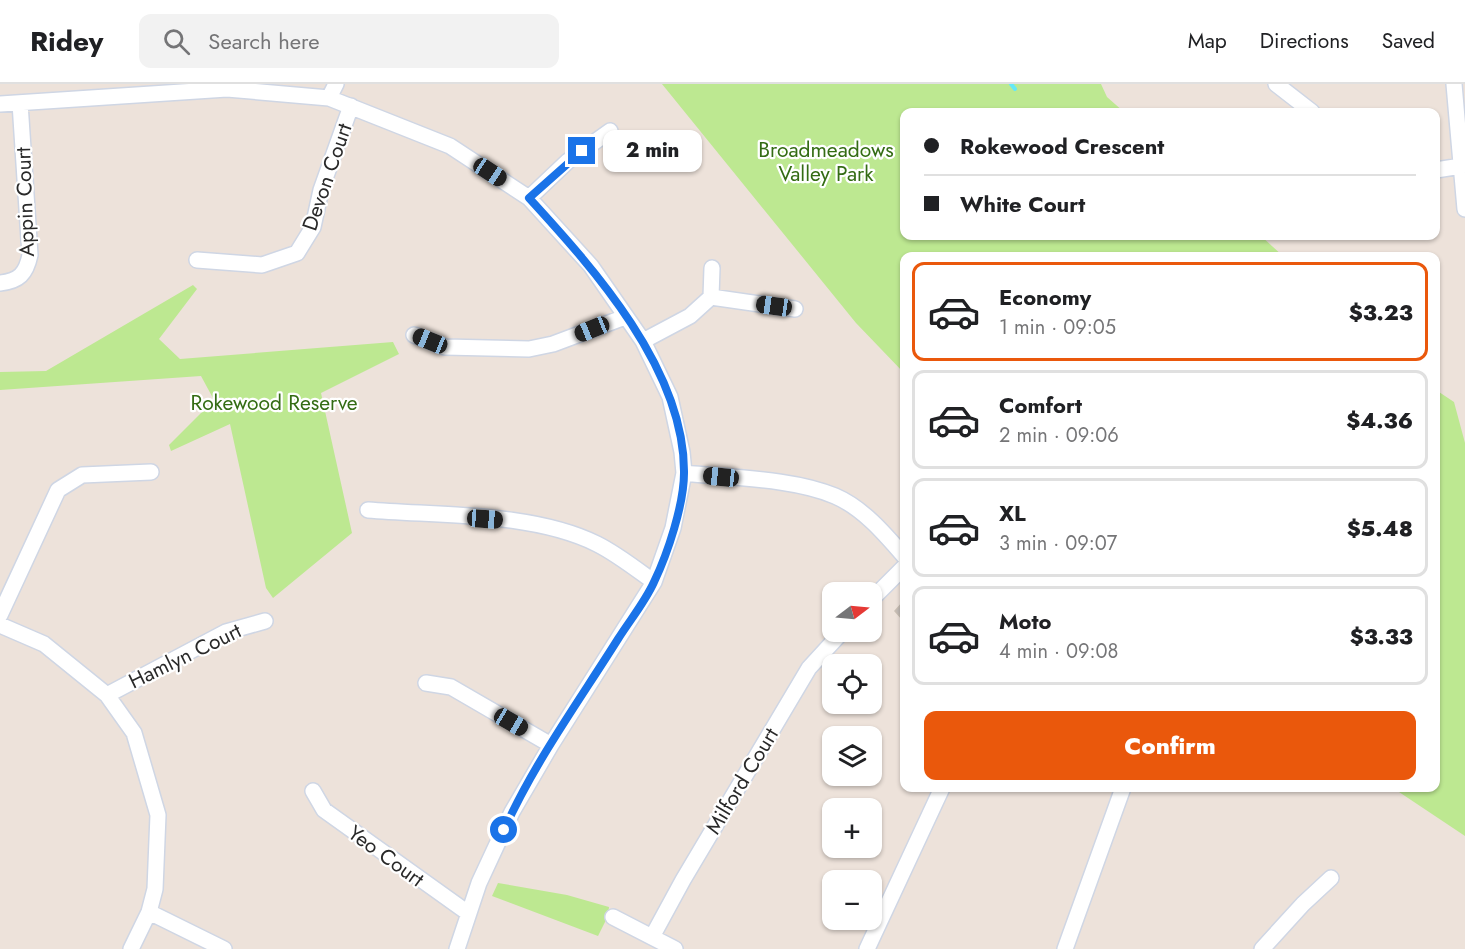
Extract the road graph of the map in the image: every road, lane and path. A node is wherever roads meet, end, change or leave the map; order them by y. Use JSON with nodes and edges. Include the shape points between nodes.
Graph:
{"nodes":[{"id":1,"x":1276,"y":84,"type":"edge"},
{"id":2,"x":1454,"y":84,"type":"edge"},
{"id":3,"x":333,"y":91,"type":"edge"},
{"id":4,"x":20,"y":103,"type":"junction"},
{"id":5,"x":0,"y":104,"type":"edge"},
{"id":6,"x":351,"y":106,"type":"junction"},
{"id":7,"x":1307,"y":108,"type":"edge"},
{"id":8,"x":610,"y":131,"type":"dead end"},
{"id":9,"x":1461,"y":166,"type":"junction"},
{"id":10,"x":1440,"y":169,"type":"edge"},
{"id":11,"x":529,"y":198,"type":"junction"},
{"id":12,"x":1465,"y":209,"type":"edge"},
{"id":13,"x":197,"y":260,"type":"dead end"},
{"id":14,"x":712,"y":268,"type":"dead end"},
{"id":15,"x":0,"y":283,"type":"edge"},
{"id":16,"x":711,"y":297,"type":"junction"},
{"id":17,"x":795,"y":309,"type":"dead end"},
{"id":18,"x":626,"y":316,"type":"junction"},
{"id":19,"x":414,"y":334,"type":"dead end"},
{"id":20,"x":643,"y":341,"type":"junction"},
{"id":21,"x":151,"y":472,"type":"dead end"},
{"id":22,"x":684,"y":473,"type":"junction"},
{"id":23,"x":368,"y":510,"type":"dead end"},
{"id":24,"x":900,"y":552,"type":"edge"},
{"id":25,"x":900,"y":571,"type":"edge"},
{"id":26,"x":654,"y":582,"type":"junction"},
{"id":27,"x":882,"y":589,"type":"edge"},
{"id":28,"x":0,"y":615,"type":"edge"},
{"id":29,"x":265,"y":621,"type":"dead end"},
{"id":30,"x":0,"y":625,"type":"edge"},
{"id":31,"x":833,"y":642,"type":"edge"},
{"id":32,"x":426,"y":683,"type":"dead end"},
{"id":33,"x":107,"y":695,"type":"junction"},
{"id":34,"x":551,"y":745,"type":"junction"},
{"id":35,"x":313,"y":791,"type":"dead end"},
{"id":36,"x":940,"y":792,"type":"edge"},
{"id":37,"x":1122,"y":792,"type":"edge"},
{"id":38,"x":1334,"y":877,"type":"dead end"},
{"id":39,"x":148,"y":912,"type":"junction"},
{"id":40,"x":468,"y":913,"type":"junction"},
{"id":41,"x":613,"y":917,"type":"dead end"},
{"id":42,"x":652,"y":937,"type":"junction"},
{"id":43,"x":131,"y":949,"type":"edge"},
{"id":44,"x":224,"y":949,"type":"edge"},
{"id":45,"x":458,"y":949,"type":"edge"},
{"id":46,"x":675,"y":949,"type":"edge"},
{"id":47,"x":867,"y":949,"type":"edge"},
{"id":48,"x":1065,"y":949,"type":"edge"},
{"id":49,"x":1262,"y":949,"type":"edge"}],
"edges":[{"from":1,"to":7,"type":"street"},
{"from":2,"to":9,"type":"street"},
{"from":3,"to":4,"type":"street","via":[[227,89]]},
{"from":3,"to":6,"type":"street"},
{"from":4,"to":5,"type":"street"},
{"from":4,"to":15,"type":"street","name":"Appin Court","via":[[30,255],[26,272],[14,282]]},
{"from":6,"to":11,"type":"street","via":[[450,146]]},
{"from":6,"to":13,"type":"street","name":"Devon Court","via":[[321,190],[313,227],[297,253],[262,265]]},
{"from":8,"to":11,"type":"street","via":[[568,161]]},
{"from":9,"to":10,"type":"street"},
{"from":9,"to":12,"type":"street"},
{"from":11,"to":18,"type":"street","via":[[591,266]]},
{"from":14,"to":16,"type":"street"},
{"from":16,"to":17,"type":"street"},
{"from":16,"to":20,"type":"street","via":[[690,316]]},
{"from":18,"to":19,"type":"street","via":[[529,349],[445,347]]},
{"from":18,"to":20,"type":"street"},
{"from":20,"to":22,"type":"street","via":[[670,397]]},
{"from":21,"to":28,"type":"street","via":[[82,476],[58,490]]},
{"from":22,"to":24,"type":"street","via":[[792,485],[836,496],[874,523]]},
{"from":22,"to":26,"type":"street","via":[[674,528]]},
{"from":23,"to":26,"type":"street","via":[[532,523],[559,529],[598,544]]},
{"from":25,"to":27,"type":"street"},
{"from":26,"to":34,"type":"street"},
{"from":29,"to":33,"type":"street","name":"Hamlyn Court","via":[[226,632]]},
{"from":30,"to":33,"type":"street","via":[[44,644]]},
{"from":31,"to":42,"type":"street","name":"Milford Court","via":[[808,668]]},
{"from":32,"to":34,"type":"street","via":[[451,687]]},
{"from":33,"to":39,"type":"street","via":[[134,733],[158,815],[155,889]]},
{"from":34,"to":40,"type":"street","via":[[512,812]]},
{"from":35,"to":40,"type":"street","name":"Yeo Court","via":[[324,810]]},
{"from":36,"to":47,"type":"street"},
{"from":37,"to":48,"type":"street"},
{"from":38,"to":49,"type":"street"},
{"from":39,"to":43,"type":"street"},
{"from":39,"to":44,"type":"street"},
{"from":40,"to":45,"type":"street"},
{"from":41,"to":42,"type":"street"},
{"from":42,"to":46,"type":"street"}]}
